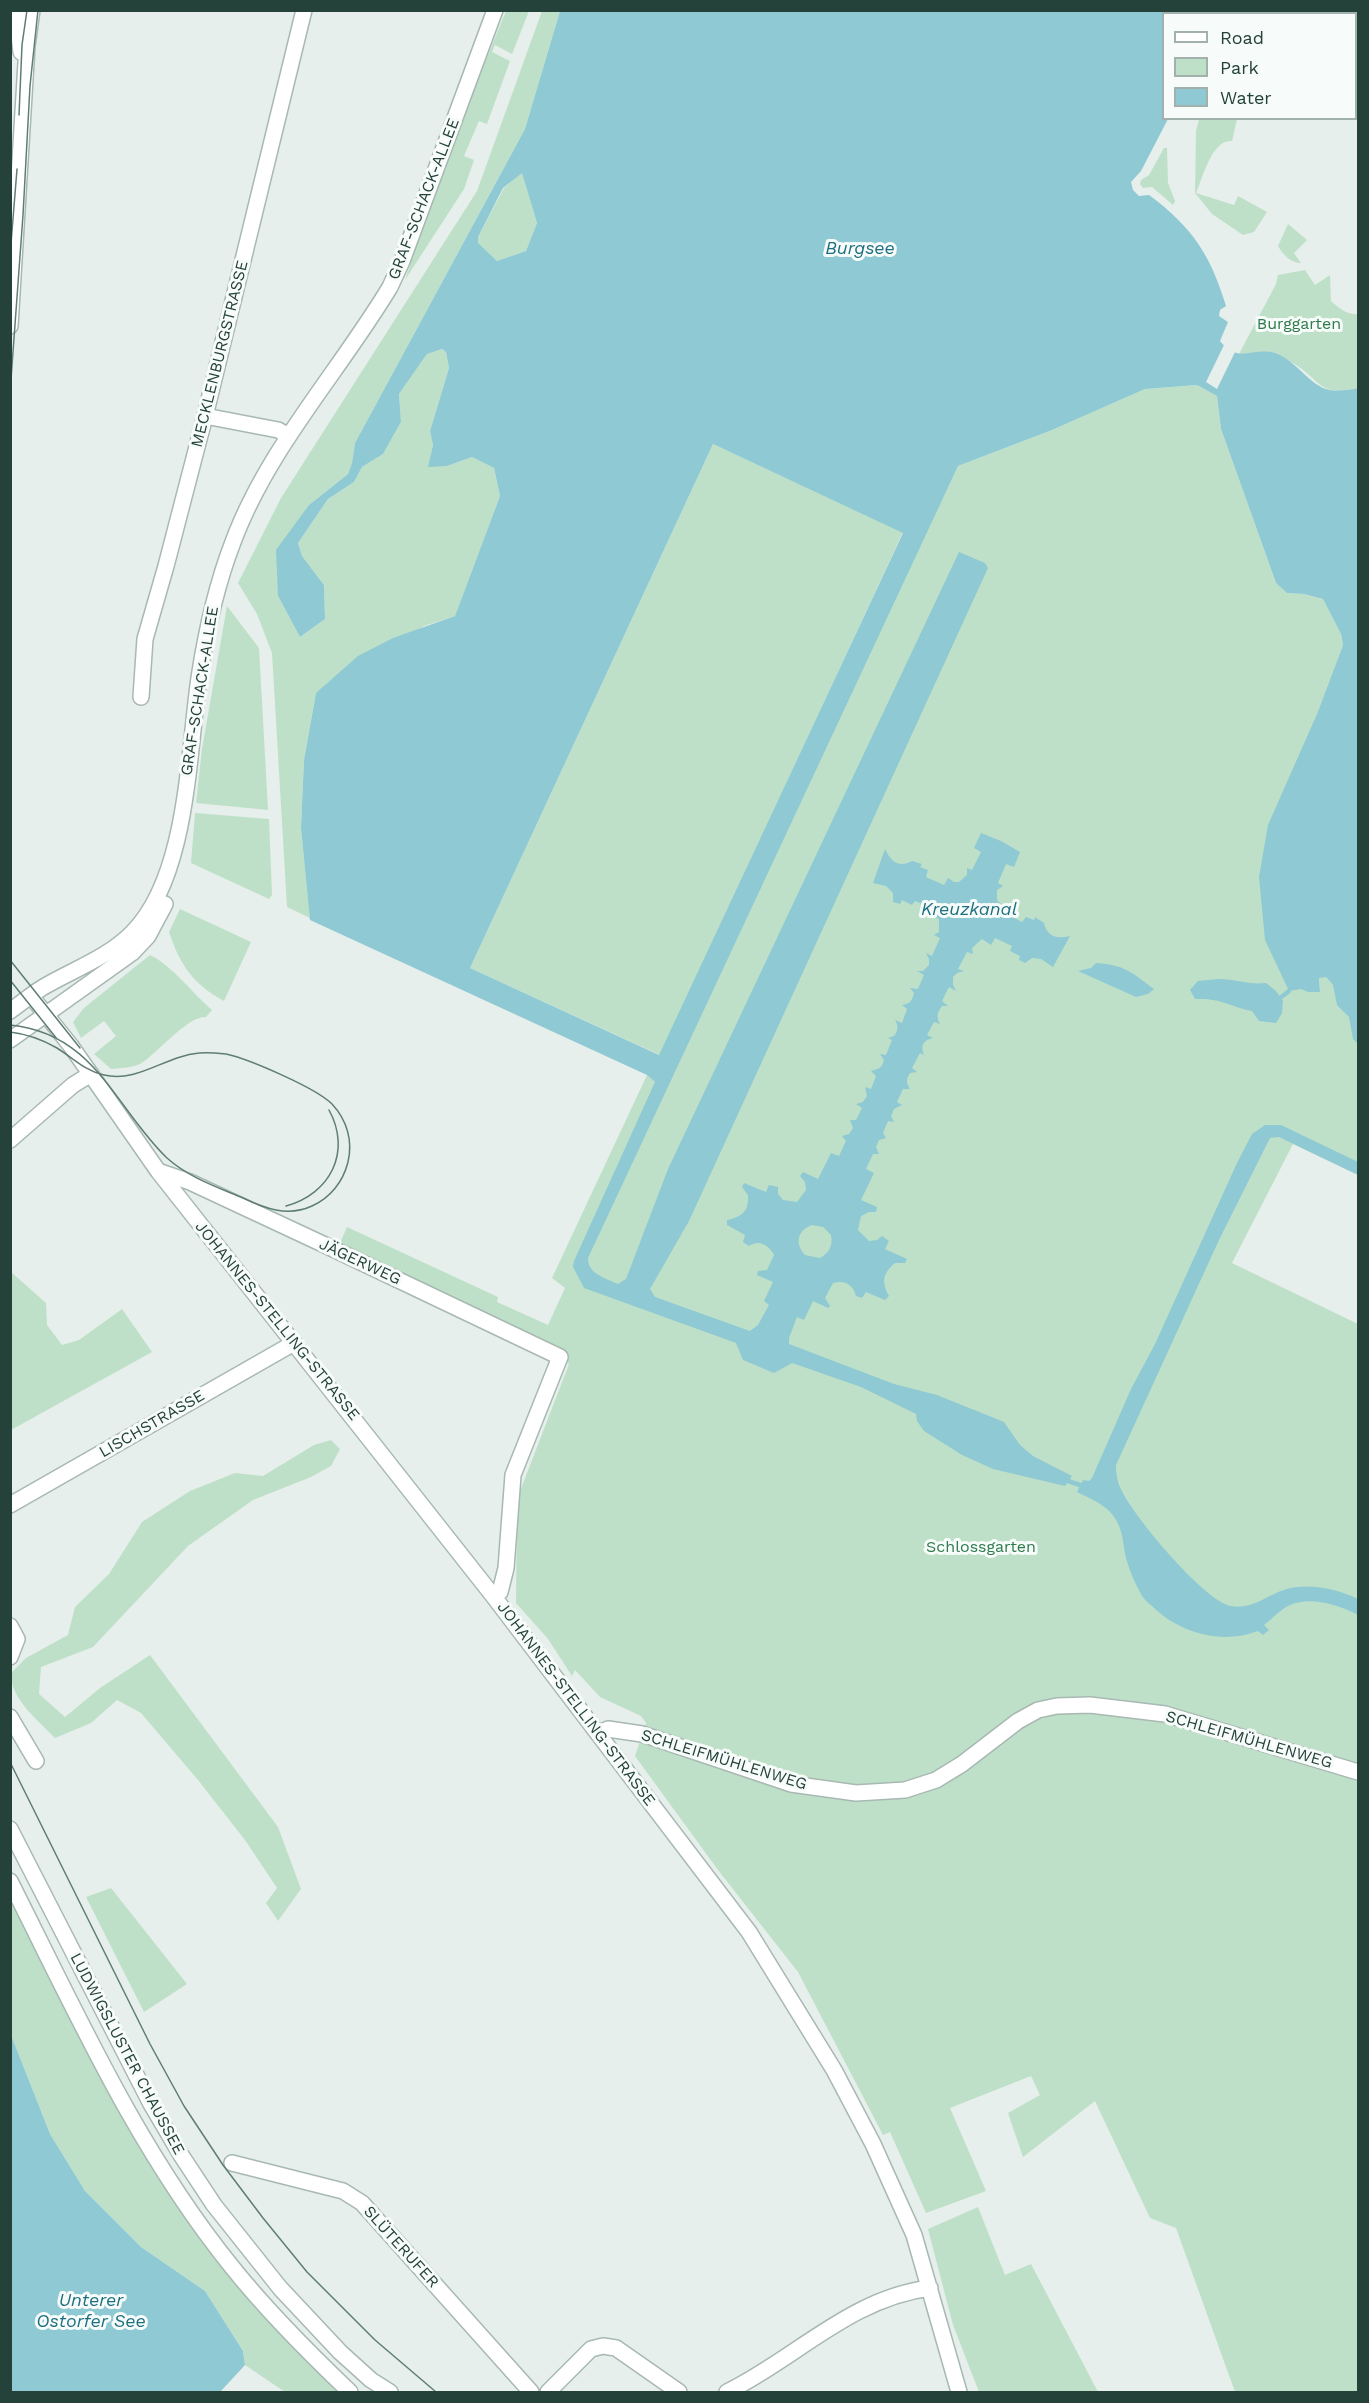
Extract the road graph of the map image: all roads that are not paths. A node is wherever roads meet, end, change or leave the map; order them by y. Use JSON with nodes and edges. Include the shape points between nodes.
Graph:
{"nodes":[{"id":1,"x":16,"y":10,"type":"edge"},
{"id":2,"x":32,"y":10,"type":"edge"},
{"id":3,"x":304,"y":10,"type":"edge"},
{"id":4,"x":495,"y":10,"type":"edge"},
{"id":5,"x":25,"y":86,"type":"junction"},
{"id":6,"x":10,"y":326,"type":"edge"},
{"id":7,"x":205,"y":416,"type":"junction"},
{"id":8,"x":289,"y":436,"type":"junction"},
{"id":9,"x":141,"y":698,"type":"dead end"},
{"id":10,"x":181,"y":819,"type":"junction"},
{"id":11,"x":31,"y":996,"type":"junction"},
{"id":12,"x":10,"y":1011,"type":"edge"},
{"id":13,"x":45,"y":1014,"type":"junction"},
{"id":14,"x":10,"y":1040,"type":"edge"},
{"id":15,"x":91,"y":1074,"type":"junction"},
{"id":16,"x":10,"y":1140,"type":"edge"},
{"id":17,"x":158,"y":1171,"type":"junction"},
{"id":18,"x":294,"y":1343,"type":"junction"},
{"id":19,"x":10,"y":1505,"type":"edge"},
{"id":20,"x":494,"y":1597,"type":"junction"},
{"id":21,"x":10,"y":1626,"type":"edge"},
{"id":22,"x":10,"y":1657,"type":"edge"},
{"id":23,"x":10,"y":1717,"type":"edge"},
{"id":24,"x":598,"y":1734,"type":"junction"},
{"id":25,"x":36,"y":1761,"type":"dead end"},
{"id":26,"x":1358,"y":1774,"type":"edge"},
{"id":27,"x":10,"y":1829,"type":"edge"},
{"id":28,"x":10,"y":1881,"type":"edge"},
{"id":29,"x":232,"y":2163,"type":"dead end"},
{"id":30,"x":930,"y":2288,"type":"junction"},
{"id":31,"x":350,"y":2392,"type":"edge"},
{"id":32,"x":390,"y":2392,"type":"edge"},
{"id":33,"x":531,"y":2392,"type":"edge"},
{"id":34,"x":548,"y":2392,"type":"edge"},
{"id":35,"x":679,"y":2392,"type":"edge"},
{"id":36,"x":727,"y":2392,"type":"edge"},
{"id":37,"x":959,"y":2392,"type":"edge"}],
"edges":[{"from":1,"to":5,"type":"street"},
{"from":2,"to":5,"type":"street"},
{"from":3,"to":7,"type":"street","name":"MECKLENBURGSTRASSE"},
{"from":4,"to":8,"type":"street","name":"GRAF-SCHACK-ALLEE","via":[[390,287]]},
{"from":5,"to":6,"type":"street"},
{"from":7,"to":8,"type":"street","via":[[278,430]]},
{"from":7,"to":9,"type":"street","name":"MECKLENBURGSTRASSE","via":[[145,639]]},
{"from":8,"to":10,"type":"street","name":"GRAF-SCHACK-ALLEE","via":[[239,529],[215,595],[199,677]]},
{"from":10,"to":11,"type":"street","name":"GRAF-SCHACK-ALLEE","via":[[168,874],[149,914],[111,951]]},
{"from":10,"to":13,"type":"street","name":"GRAF-SCHACK-ALLEE","via":[[174,879],[147,936],[119,964]]},
{"from":11,"to":12,"type":"street","name":"GRAF-SCHACK-ALLEE"},
{"from":11,"to":13,"type":"street","name":"JOHANNES-STELLING-STRASSE"},
{"from":13,"to":14,"type":"street","name":"GRAF-SCHACK-ALLEE"},
{"from":13,"to":15,"type":"street","name":"JOHANNES-STELLING-STRASSE"},
{"from":15,"to":16,"type":"street"},
{"from":15,"to":17,"type":"street","name":"JOHANNES-STELLING-STRASSE"},
{"from":17,"to":18,"type":"street","name":"JOHANNES-STELLING-STRASSE"},
{"from":17,"to":20,"type":"street","name":"JÄGERWEG","via":[[190,1182],[560,1357],[513,1475],[506,1568],[500,1592]]},
{"from":18,"to":19,"type":"street","name":"LISCHSTRASSE"},
{"from":18,"to":20,"type":"street","name":"JOHANNES-STELLING-STRASSE"},
{"from":20,"to":24,"type":"street","name":"JOHANNES-STELLING-STRASSE"},
{"from":21,"to":22,"type":"street","via":[[17,1639]]},
{"from":23,"to":25,"type":"street"},
{"from":24,"to":26,"type":"street","name":"SCHLEIFMÜHLENWEG","via":[[608,1729],[642,1734],[791,1784],[856,1793],[905,1790],[936,1780],[1038,1710],[1090,1705],[1165,1714]]},
{"from":24,"to":30,"type":"street","name":"JOHANNES-STELLING-STRASSE","via":[[735,1914],[798,2009],[873,2144],[914,2235]]},
{"from":27,"to":32,"type":"street","name":"LUDWIGSLUSTER CHAUSSEE","via":[[145,2094],[198,2180],[280,2288],[340,2352]]},
{"from":28,"to":31,"type":"street","name":"LUDWIGSLUSTER CHAUSSEE","via":[[99,2059],[162,2169],[231,2266],[292,2336]]},
{"from":29,"to":33,"type":"street","name":"SLÜTERUFER","via":[[343,2190],[362,2204]]},
{"from":30,"to":36,"type":"street","via":[[884,2299],[850,2314]]},
{"from":30,"to":37,"type":"street","name":"JOHANNES-STELLING-STRASSE"},
{"from":34,"to":35,"type":"street","via":[[591,2349],[603,2346],[616,2348]]}]}
